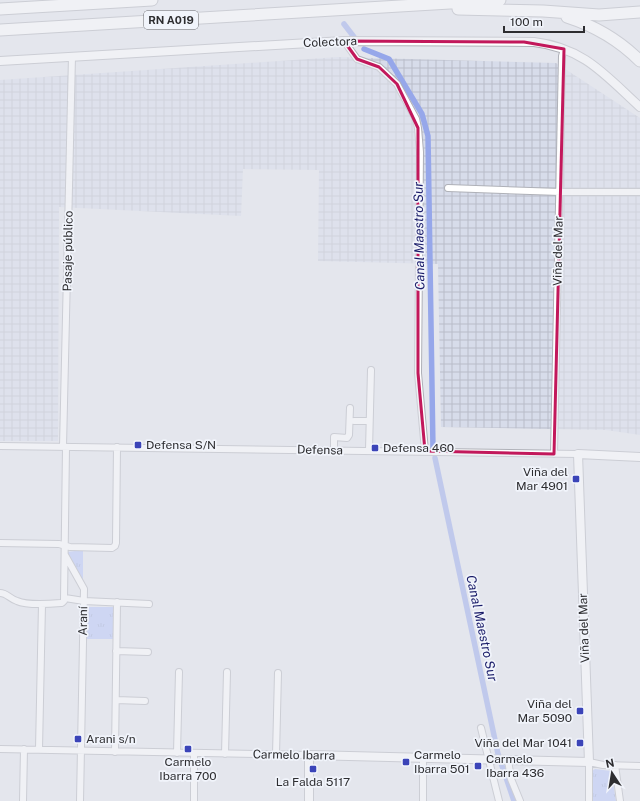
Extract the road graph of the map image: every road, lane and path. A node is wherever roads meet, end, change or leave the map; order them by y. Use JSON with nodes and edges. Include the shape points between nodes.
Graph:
{"nodes":[{"id":1,"x":152,"y":0,"type":"edge"},
{"id":2,"x":500,"y":0,"type":"edge"},
{"id":3,"x":401,"y":6,"type":"junction"},
{"id":4,"x":0,"y":9,"type":"edge"},
{"id":5,"x":543,"y":11,"type":"junction"},
{"id":6,"x":640,"y":12,"type":"edge"},
{"id":7,"x":0,"y":30,"type":"edge"},
{"id":8,"x":344,"y":41,"type":"junction"},
{"id":9,"x":564,"y":49,"type":"junction"},
{"id":10,"x":72,"y":56,"type":"junction"},
{"id":11,"x":0,"y":61,"type":"edge"},
{"id":12,"x":640,"y":61,"type":"edge"},
{"id":13,"x":640,"y":107,"type":"edge"},
{"id":14,"x":448,"y":188,"type":"dead end"},
{"id":15,"x":560,"y":192,"type":"junction"},
{"id":16,"x":640,"y":192,"type":"edge"},
{"id":17,"x":371,"y":370,"type":"dead end"},
{"id":18,"x":350,"y":408,"type":"dead end"},
{"id":19,"x":354,"y":420,"type":"dead end"},
{"id":20,"x":369,"y":421,"type":"junction"},
{"id":21,"x":0,"y":446,"type":"edge"},
{"id":22,"x":65,"y":447,"type":"junction"},
{"id":23,"x":117,"y":447,"type":"junction"},
{"id":24,"x":334,"y":450,"type":"junction"},
{"id":25,"x":369,"y":450,"type":"junction"},
{"id":26,"x":425,"y":451,"type":"junction"},
{"id":27,"x":554,"y":454,"type":"junction"},
{"id":28,"x":578,"y":454,"type":"junction"},
{"id":29,"x":640,"y":457,"type":"edge"},
{"id":30,"x":0,"y":543,"type":"edge"},
{"id":31,"x":65,"y":546,"type":"junction"},
{"id":32,"x":65,"y":555,"type":"junction"},
{"id":33,"x":0,"y":593,"type":"edge"},
{"id":34,"x":65,"y":598,"type":"junction"},
{"id":35,"x":84,"y":601,"type":"junction"},
{"id":36,"x":117,"y":602,"type":"junction"},
{"id":37,"x":42,"y":604,"type":"junction"},
{"id":38,"x":149,"y":604,"type":"dead end"},
{"id":39,"x":116,"y":651,"type":"junction"},
{"id":40,"x":148,"y":652,"type":"dead end"},
{"id":41,"x":179,"y":672,"type":"dead end"},
{"id":42,"x":227,"y":672,"type":"dead end"},
{"id":43,"x":278,"y":673,"type":"dead end"},
{"id":44,"x":116,"y":700,"type":"junction"},
{"id":45,"x":145,"y":701,"type":"dead end"},
{"id":46,"x":481,"y":728,"type":"dead end"},
{"id":47,"x":0,"y":749,"type":"edge"},
{"id":48,"x":24,"y":749,"type":"junction"},
{"id":49,"x":40,"y":749,"type":"junction"},
{"id":50,"x":80,"y":751,"type":"junction"},
{"id":51,"x":115,"y":752,"type":"junction"},
{"id":52,"x":177,"y":753,"type":"junction"},
{"id":53,"x":194,"y":753,"type":"junction"},
{"id":54,"x":225,"y":754,"type":"junction"},
{"id":55,"x":276,"y":755,"type":"junction"},
{"id":56,"x":309,"y":755,"type":"junction"},
{"id":57,"x":423,"y":758,"type":"junction"},
{"id":58,"x":489,"y":760,"type":"junction"},
{"id":59,"x":508,"y":760,"type":"junction"},
{"id":60,"x":589,"y":762,"type":"junction"},
{"id":61,"x":615,"y":765,"type":"junction"},
{"id":62,"x":640,"y":766,"type":"edge"},
{"id":63,"x":23,"y":801,"type":"edge"},
{"id":64,"x":80,"y":801,"type":"edge"},
{"id":65,"x":194,"y":801,"type":"edge"},
{"id":66,"x":309,"y":801,"type":"edge"},
{"id":67,"x":422,"y":801,"type":"edge"},
{"id":68,"x":499,"y":801,"type":"edge"},
{"id":69,"x":520,"y":801,"type":"edge"},
{"id":70,"x":589,"y":801,"type":"edge"},
{"id":71,"x":620,"y":801,"type":"edge"}],
"edges":[{"from":1,"to":4,"type":"highway","number":"RN A019"},
{"from":2,"to":3,"type":"highway","number":"RN A019"},
{"from":3,"to":5,"type":"highway"},
{"from":3,"to":7,"type":"highway","number":"RN A019"},
{"from":5,"to":6,"type":"highway","via":[[599,14]]},
{"from":5,"to":12,"type":"highway","via":[[594,27],[614,38]]},
{"from":8,"to":9,"type":"main road","name":"Colectora","via":[[524,42],[548,44]]},
{"from":8,"to":10,"type":"main road","name":"Colectora"},
{"from":8,"to":26,"type":"street","via":[[357,58],[379,67],[397,84],[414,114],[418,128],[418,373]]},
{"from":9,"to":13,"type":"main road","name":"Colectora","via":[[592,63]]},
{"from":9,"to":15,"type":"street","name":"Viña del Mar"},
{"from":10,"to":11,"type":"main road","name":"Colectora"},
{"from":10,"to":22,"type":"street","name":"Pasaje público"},
{"from":14,"to":15,"type":"street"},
{"from":15,"to":16,"type":"street"},
{"from":15,"to":27,"type":"street","name":"Viña del Mar"},
{"from":17,"to":20,"type":"street"},
{"from":18,"to":24,"type":"street","via":[[349,435],[347,438],[334,437]]},
{"from":19,"to":20,"type":"street"},
{"from":20,"to":25,"type":"street"},
{"from":21,"to":22,"type":"street","name":"Defensa"},
{"from":22,"to":23,"type":"street","name":"Defensa"},
{"from":22,"to":31,"type":"street","name":"Araní"},
{"from":23,"to":24,"type":"street","name":"Defensa"},
{"from":23,"to":31,"type":"street","via":[[115,546]]},
{"from":24,"to":25,"type":"street","name":"Defensa"},
{"from":25,"to":26,"type":"street","name":"Defensa"},
{"from":26,"to":27,"type":"street","name":"Defensa"},
{"from":27,"to":28,"type":"street","name":"Defensa"},
{"from":28,"to":29,"type":"main road","name":"Defensa"},
{"from":28,"to":60,"type":"main road","name":"Viña del Mar"},
{"from":30,"to":31,"type":"street"},
{"from":31,"to":32,"type":"street","name":"Araní"},
{"from":32,"to":34,"type":"street"},
{"from":32,"to":35,"type":"street","name":"Araní","via":[[84,589]]},
{"from":33,"to":37,"type":"street","via":[[7,594],[19,602]]},
{"from":34,"to":35,"type":"street"},
{"from":34,"to":37,"type":"street","via":[[62,603]]},
{"from":35,"to":36,"type":"street"},
{"from":35,"to":50,"type":"street","name":"Araní"},
{"from":36,"to":38,"type":"street"},
{"from":36,"to":39,"type":"street"},
{"from":37,"to":49,"type":"street"},
{"from":39,"to":40,"type":"street"},
{"from":39,"to":44,"type":"street"},
{"from":41,"to":52,"type":"street"},
{"from":42,"to":54,"type":"street"},
{"from":43,"to":55,"type":"street"},
{"from":44,"to":45,"type":"street"},
{"from":44,"to":51,"type":"street"},
{"from":46,"to":58,"type":"street"},
{"from":47,"to":48,"type":"street","name":"Carmelo Ibarra"},
{"from":48,"to":49,"type":"street","name":"Carmelo Ibarra"},
{"from":48,"to":63,"type":"street"},
{"from":49,"to":50,"type":"street","name":"Carmelo Ibarra"},
{"from":50,"to":51,"type":"street","name":"Carmelo Ibarra"},
{"from":50,"to":64,"type":"street","name":"Araní"},
{"from":51,"to":52,"type":"street","name":"Carmelo Ibarra"},
{"from":52,"to":53,"type":"street","name":"Carmelo Ibarra"},
{"from":53,"to":54,"type":"street","name":"Carmelo Ibarra"},
{"from":53,"to":65,"type":"street"},
{"from":54,"to":55,"type":"street","name":"Carmelo Ibarra"},
{"from":55,"to":56,"type":"street","name":"Carmelo Ibarra"},
{"from":56,"to":57,"type":"main road","name":"Carmelo Ibarra"},
{"from":56,"to":66,"type":"main road"},
{"from":57,"to":58,"type":"main road","name":"Carmelo Ibarra"},
{"from":57,"to":67,"type":"street"},
{"from":58,"to":59,"type":"main road","name":"Carmelo Ibarra"},
{"from":58,"to":68,"type":"street"},
{"from":59,"to":60,"type":"main road","name":"Carmelo Ibarra"},
{"from":59,"to":69,"type":"street","via":[[511,779]]},
{"from":60,"to":61,"type":"street"},
{"from":60,"to":70,"type":"street","name":"Viña del Mar"},
{"from":61,"to":62,"type":"street"},
{"from":61,"to":71,"type":"street"}]}
